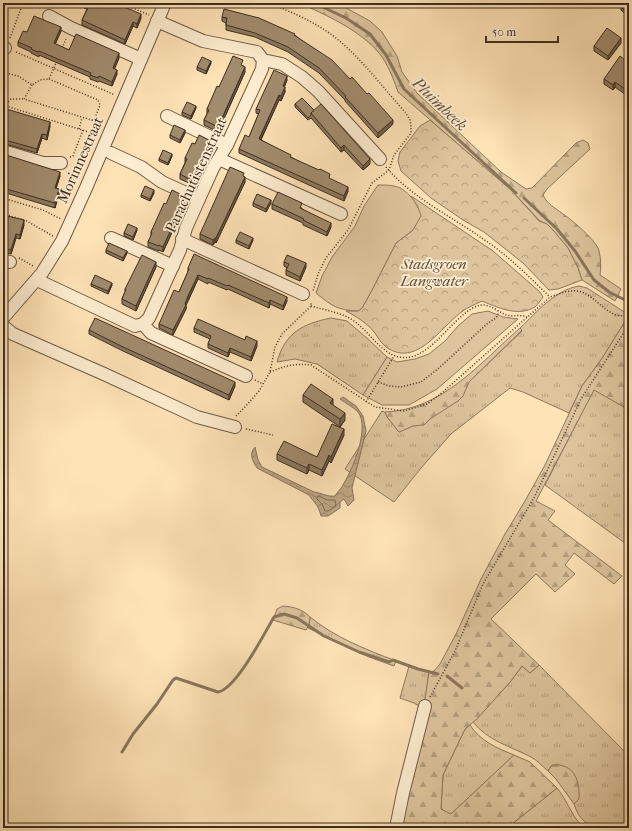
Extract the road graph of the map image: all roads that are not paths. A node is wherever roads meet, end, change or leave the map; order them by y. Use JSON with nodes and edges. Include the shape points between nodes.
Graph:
{"nodes":[{"id":1,"x":164,"y":3,"type":"edge"},
{"id":2,"x":49,"y":16,"type":"dead end"},
{"id":3,"x":157,"y":20,"type":"junction"},
{"id":4,"x":141,"y":59,"type":"junction"},
{"id":5,"x":263,"y":60,"type":"junction"},
{"id":6,"x":166,"y":116,"type":"dead end"},
{"id":7,"x":227,"y":144,"type":"junction"},
{"id":8,"x":3,"y":151,"type":"edge"},
{"id":9,"x":111,"y":153,"type":"dead end"},
{"id":10,"x":219,"y":159,"type":"junction"},
{"id":11,"x":380,"y":159,"type":"dead end"},
{"id":12,"x":61,"y":163,"type":"road end"},
{"id":13,"x":199,"y":199,"type":"junction"},
{"id":14,"x":341,"y":214,"type":"dead end"},
{"id":15,"x":111,"y":238,"type":"dead end"},
{"id":16,"x":182,"y":239,"type":"junction"},
{"id":17,"x":173,"y":266,"type":"junction"},
{"id":18,"x":40,"y":277,"type":"junction"},
{"id":19,"x":309,"y":295,"type":"road end"},
{"id":20,"x":3,"y":318,"type":"edge"},
{"id":21,"x":144,"y":324,"type":"junction"},
{"id":22,"x":3,"y":326,"type":"edge"},
{"id":23,"x":246,"y":376,"type":"dead end"},
{"id":24,"x":231,"y":426,"type":"road end"},
{"id":25,"x":425,"y":706,"type":"road end"},
{"id":26,"x":396,"y":828,"type":"edge"}],
"edges":[{"from":1,"to":3,"type":"street","name":"Morinnestraat"},
{"from":2,"to":4,"type":"street"},
{"from":3,"to":4,"type":"street","name":"Morinnestraat"},
{"from":3,"to":5,"type":"street","via":[[203,41],[257,52]]},
{"from":4,"to":18,"type":"street","name":"Morinnestraat","via":[[62,241]]},
{"from":5,"to":7,"type":"street","name":"Parachutistenstraat","via":[[262,69]]},
{"from":5,"to":11,"type":"street","via":[[282,64],[302,77]]},
{"from":6,"to":7,"type":"street"},
{"from":7,"to":10,"type":"street","name":"Parachutistenstraat"},
{"from":8,"to":12,"type":"street","via":[[43,163]]},
{"from":9,"to":13,"type":"street","via":[[162,182]]},
{"from":10,"to":13,"type":"street","name":"Parachutistenstraat"},
{"from":10,"to":14,"type":"street"},
{"from":13,"to":16,"type":"street","name":"Parachutistenstraat"},
{"from":15,"to":17,"type":"street"},
{"from":16,"to":17,"type":"street","name":"Parachutistenstraat"},
{"from":16,"to":19,"type":"street"},
{"from":17,"to":21,"type":"street","name":"Parachutistenstraat"},
{"from":18,"to":20,"type":"street","name":"Morinnestraat"},
{"from":18,"to":21,"type":"street","via":[[135,326]]},
{"from":21,"to":23,"type":"street","via":[[151,333]]},
{"from":22,"to":24,"type":"street","via":[[13,334],[197,417]]},
{"from":25,"to":26,"type":"street"}]}
